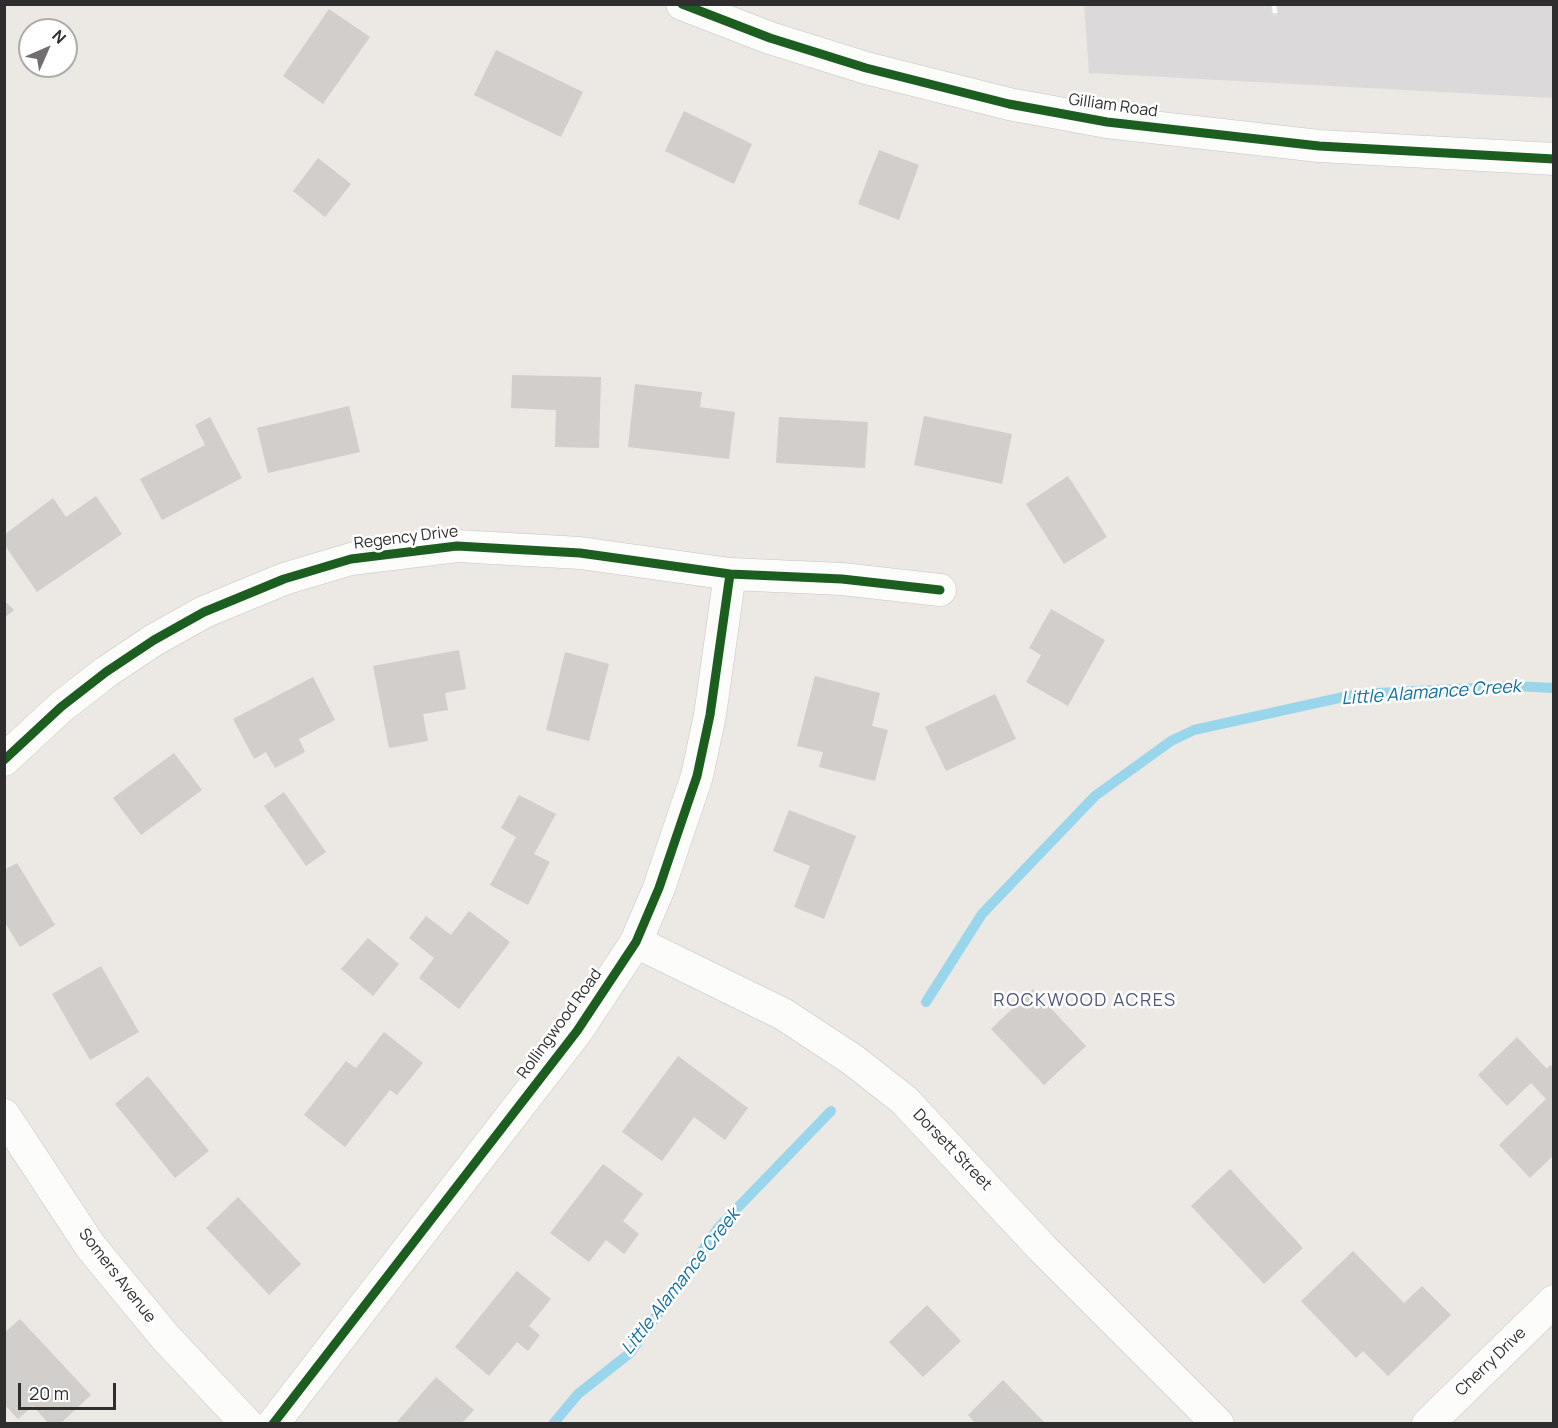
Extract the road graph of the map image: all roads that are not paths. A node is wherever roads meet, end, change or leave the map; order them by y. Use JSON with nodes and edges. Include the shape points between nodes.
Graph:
{"nodes":[{"id":1,"x":682,"y":4,"type":"edge"},
{"id":2,"x":1554,"y":159,"type":"edge"},
{"id":3,"x":730,"y":574,"type":"junction"},
{"id":4,"x":940,"y":590,"type":"dead end"},
{"id":5,"x":4,"y":760,"type":"edge"},
{"id":6,"x":636,"y":942,"type":"junction"},
{"id":7,"x":4,"y":1116,"type":"edge"},
{"id":8,"x":1554,"y":1301,"type":"edge"},
{"id":9,"x":247,"y":1424,"type":"edge"},
{"id":10,"x":273,"y":1424,"type":"edge"},
{"id":11,"x":1218,"y":1424,"type":"edge"},
{"id":12,"x":1428,"y":1424,"type":"edge"}],
"edges":[{"from":1,"to":2,"type":"street","name":"Gilliam Road","via":[[770,38],[866,68],[1009,104],[1107,122],[1319,146]]},
{"from":3,"to":4,"type":"street","name":"Regency Drive","via":[[842,579]]},
{"from":3,"to":5,"type":"street","name":"Regency Drive","via":[[580,553],[457,546],[351,559],[274,583],[204,612],[154,640],[61,706]]},
{"from":3,"to":6,"type":"street","name":"Rollingwood Road","via":[[697,776]]},
{"from":6,"to":10,"type":"street","name":"Rollingwood Road","via":[[577,1030]]},
{"from":6,"to":11,"type":"street","name":"Dorsett Street","via":[[783,1014],[854,1060],[904,1100],[1043,1249]]},
{"from":7,"to":9,"type":"street","name":"Somers Avenue","via":[[91,1247],[166,1338]]},
{"from":8,"to":12,"type":"street","name":"Cherry Drive"}]}
